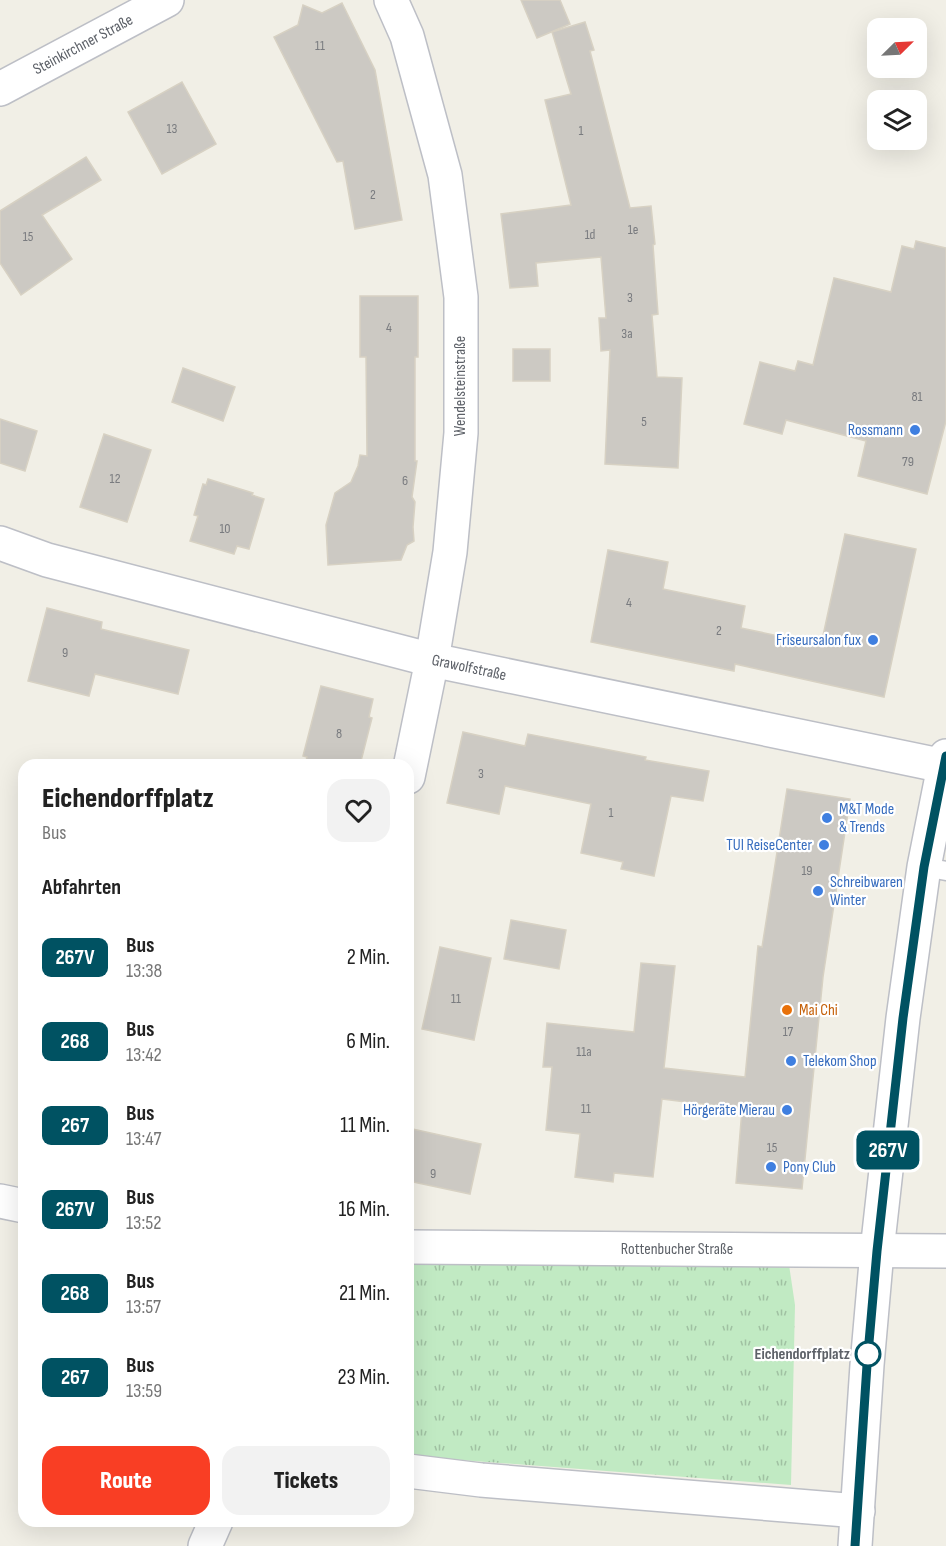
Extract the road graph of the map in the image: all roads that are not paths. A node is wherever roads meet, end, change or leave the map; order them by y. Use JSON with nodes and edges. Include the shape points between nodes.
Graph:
{"nodes":[{"id":1,"x":167,"y":0,"type":"edge"},
{"id":2,"x":391,"y":0,"type":"edge"},
{"id":3,"x":0,"y":89,"type":"edge"},
{"id":4,"x":0,"y":543,"type":"edge"},
{"id":5,"x":432,"y":660,"type":"junction"},
{"id":6,"x":412,"y":759,"type":"edge"},
{"id":7,"x":945,"y":761,"type":"edge"},
{"id":8,"x":935,"y":869,"type":"edge"},
{"id":9,"x":0,"y":1201,"type":"edge"},
{"id":10,"x":18,"y":1205,"type":"edge"},
{"id":11,"x":414,"y":1247,"type":"edge"},
{"id":12,"x":877,"y":1251,"type":"junction"},
{"id":13,"x":946,"y":1251,"type":"edge"},
{"id":14,"x":414,"y":1472,"type":"edge"},
{"id":15,"x":858,"y":1510,"type":"junction"},
{"id":16,"x":213,"y":1527,"type":"edge"},
{"id":17,"x":205,"y":1546,"type":"edge"},
{"id":18,"x":855,"y":1546,"type":"edge"}],
"edges":[{"from":1,"to":3,"type":"street","name":"Steinkirchner Straße"},
{"from":2,"to":5,"type":"street","name":"Wendelsteinstraße","via":[[407,36],[445,175],[460,297],[461,433],[450,552]]},
{"from":4,"to":5,"type":"street","name":"Grawolfstraße","via":[[47,560]]},
{"from":5,"to":6,"type":"street","name":"Wendelsteinstraße"},
{"from":5,"to":7,"type":"street","name":"Grawolfstraße"},
{"from":7,"to":8,"type":"street"},
{"from":8,"to":12,"type":"street","via":[[903,1018]]},
{"from":9,"to":10,"type":"street"},
{"from":11,"to":12,"type":"street","name":"Rottenbucher Straße"},
{"from":12,"to":13,"type":"street","name":"Rottenbucher Straße"},
{"from":12,"to":15,"type":"street"},
{"from":14,"to":15,"type":"street"},
{"from":15,"to":18,"type":"street"},
{"from":16,"to":17,"type":"street"}]}
